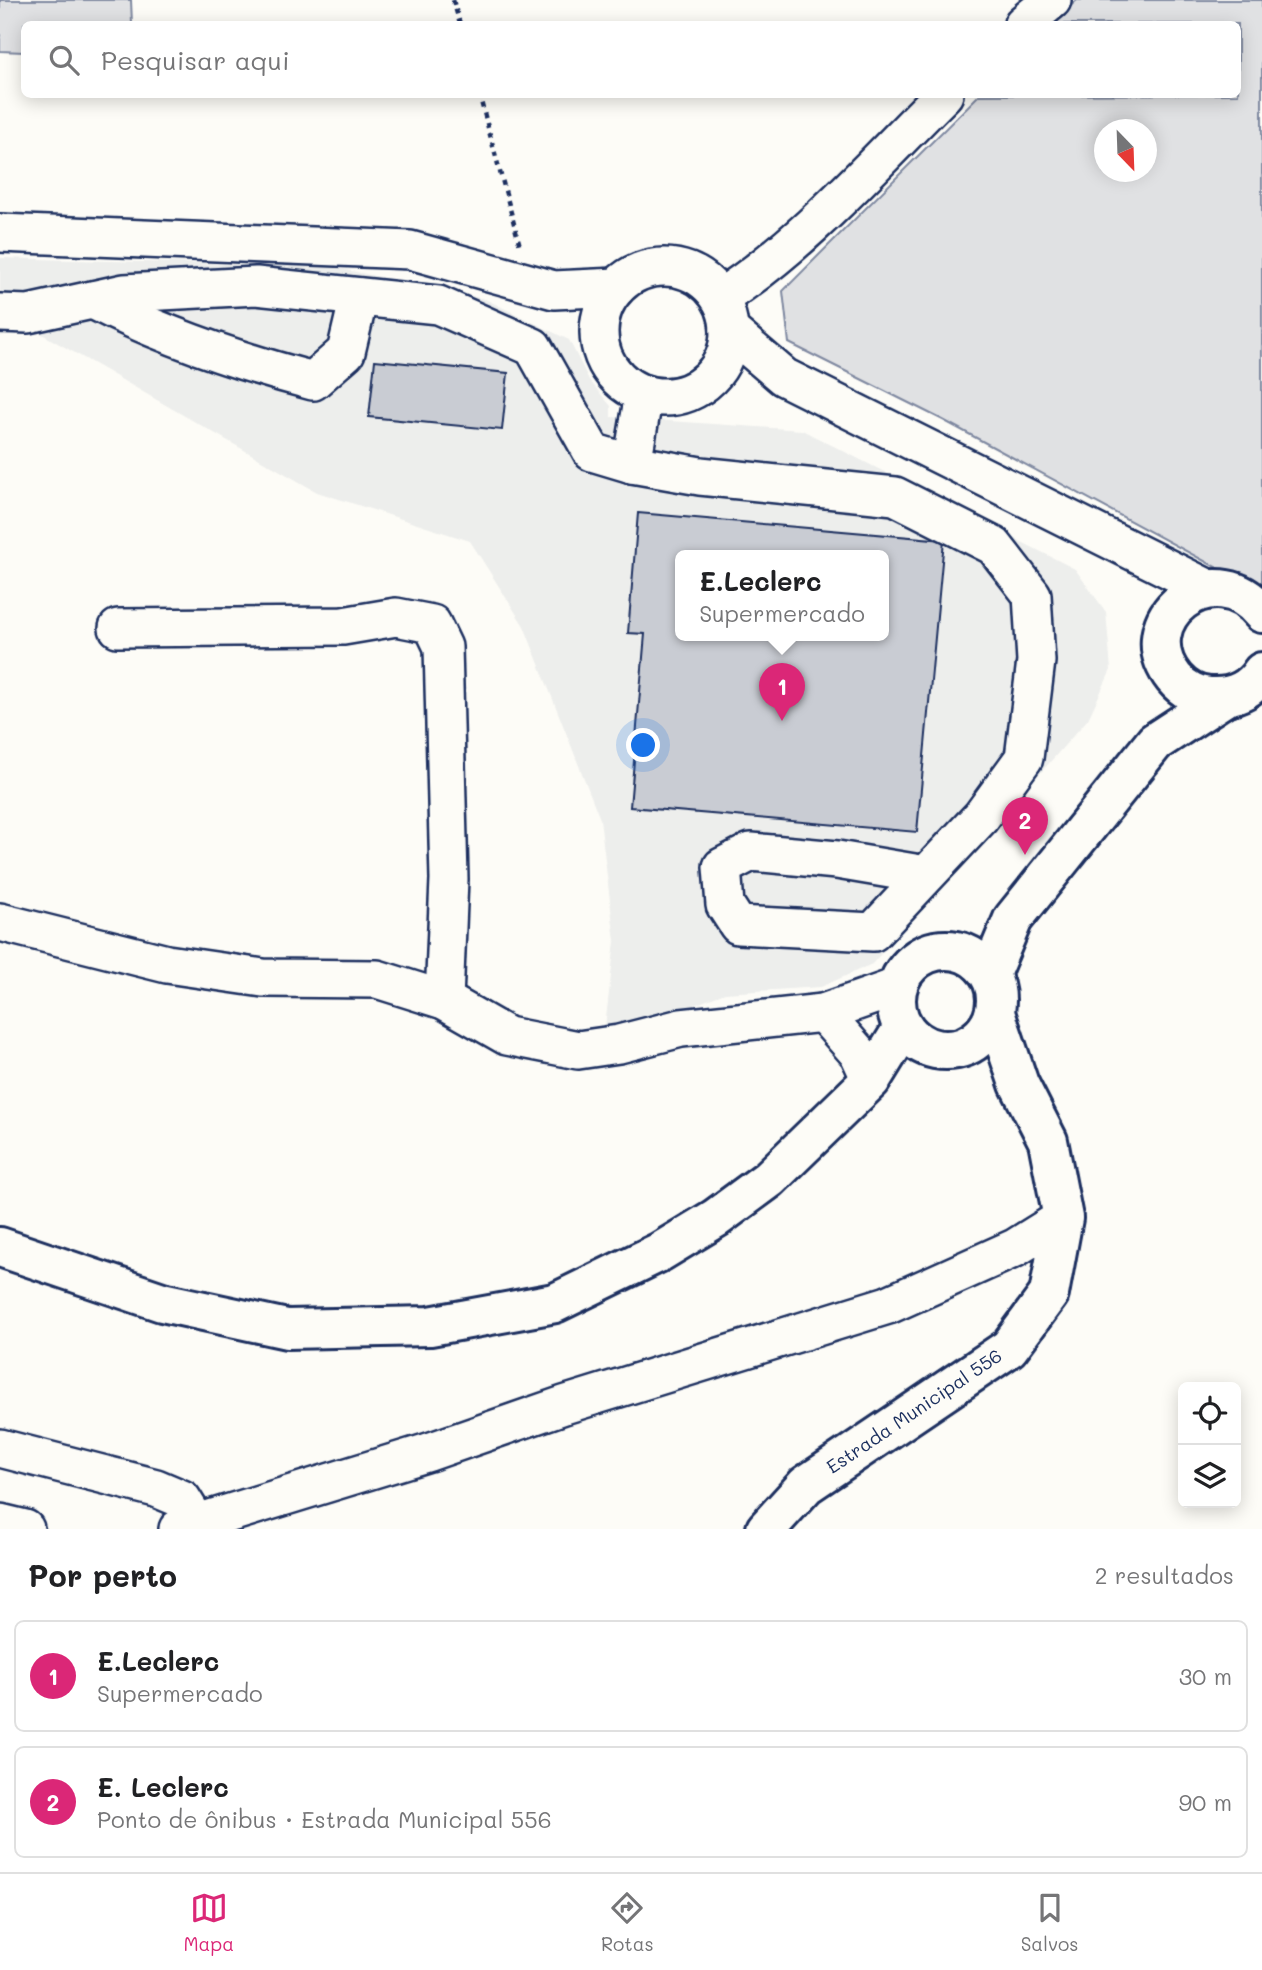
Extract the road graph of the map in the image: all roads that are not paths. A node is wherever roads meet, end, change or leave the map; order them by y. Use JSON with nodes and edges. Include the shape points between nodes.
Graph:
{"nodes":[{"id":1,"x":1052,"y":0,"type":"edge"},
{"id":2,"x":1027,"y":21,"type":"edge"},
{"id":3,"x":940,"y":98,"type":"edge"},
{"id":4,"x":0,"y":233,"type":"edge"},
{"id":5,"x":540,"y":286,"type":"junction"},
{"id":6,"x":617,"y":287,"type":"junction"},
{"id":7,"x":359,"y":297,"type":"junction"},
{"id":8,"x":93,"y":300,"type":"junction"},
{"id":9,"x":0,"y":313,"type":"edge"},
{"id":10,"x":724,"y":314,"type":"junction"},
{"id":11,"x":599,"y":334,"type":"junction"},
{"id":12,"x":784,"y":377,"type":"junction"},
{"id":13,"x":707,"y":380,"type":"junction"},
{"id":14,"x":644,"y":394,"type":"junction"},
{"id":15,"x":632,"y":464,"type":"junction"},
{"id":16,"x":1140,"y":552,"type":"junction"},
{"id":17,"x":1209,"y":589,"type":"junction"},
{"id":18,"x":1172,"y":610,"type":"junction"},
{"id":19,"x":1262,"y":613,"type":"edge"},
{"id":20,"x":118,"y":628,"type":"dead end"},
{"id":21,"x":1169,"y":671,"type":"junction"},
{"id":22,"x":1261,"y":675,"type":"edge"},
{"id":23,"x":1224,"y":697,"type":"junction"},
{"id":24,"x":1155,"y":742,"type":"junction"},
{"id":25,"x":926,"y":875,"type":"junction"},
{"id":26,"x":1013,"y":919,"type":"junction"},
{"id":27,"x":0,"y":922,"type":"edge"},
{"id":28,"x":959,"y":951,"type":"junction"},
{"id":29,"x":990,"y":974,"type":"junction"},
{"id":30,"x":444,"y":1000,"type":"junction"},
{"id":31,"x":823,"y":1013,"type":"junction"},
{"id":32,"x":995,"y":1013,"type":"junction"},
{"id":33,"x":917,"y":1027,"type":"junction"},
{"id":34,"x":871,"y":1080,"type":"junction"},
{"id":35,"x":1018,"y":1084,"type":"junction"},
{"id":36,"x":1063,"y":1218,"type":"junction"},
{"id":37,"x":0,"y":1247,"type":"edge"},
{"id":38,"x":0,"y":1448,"type":"edge"},
{"id":39,"x":0,"y":1523,"type":"edge"},
{"id":40,"x":188,"y":1526,"type":"edge"},
{"id":41,"x":25,"y":1529,"type":"edge"},
{"id":42,"x":766,"y":1529,"type":"edge"}],
"edges":[{"from":1,"to":2,"type":"street"},
{"from":3,"to":10,"type":"street","via":[[791,244],[745,281]]},
{"from":4,"to":5,"type":"street","via":[[410,250]]},
{"from":5,"to":6,"type":"street"},
{"from":5,"to":11,"type":"street"},
{"from":6,"to":10,"type":"street","via":[[630,276],[662,267],[695,274]]},
{"from":6,"to":11,"type":"street","via":[[607,301]]},
{"from":7,"to":8,"type":"street","via":[[256,286],[124,293]]},
{"from":7,"to":8,"type":"street","via":[[346,352],[313,381],[239,361]]},
{"from":7,"to":15,"type":"street","via":[[438,305],[533,346],[592,452]]},
{"from":8,"to":9,"type":"street","via":[[28,313]]},
{"from":10,"to":12,"type":"street"},
{"from":10,"to":13,"type":"street","via":[[725,355]]},
{"from":11,"to":14,"type":"street","via":[[612,371]]},
{"from":12,"to":13,"type":"street"},
{"from":12,"to":16,"type":"street"},
{"from":13,"to":14,"type":"street","via":[[683,394]]},
{"from":14,"to":15,"type":"street"},
{"from":15,"to":25,"type":"street","via":[[700,476],[895,496],[994,546],[1032,594],[1036,661],[1024,758],[981,817]]},
{"from":16,"to":17,"type":"street"},
{"from":16,"to":18,"type":"street"},
{"from":17,"to":18,"type":"main road"},
{"from":17,"to":19,"type":"main road","via":[[1240,594]]},
{"from":18,"to":21,"type":"main road","via":[[1161,640]]},
{"from":20,"to":30,"type":"street","via":[[343,626],[396,617],[432,624],[443,647],[449,878]]},
{"from":21,"to":23,"type":"main road","via":[[1192,693]]},
{"from":21,"to":24,"type":"main road"},
{"from":22,"to":23,"type":"main road","via":[[1238,694]]},
{"from":23,"to":24,"type":"main road"},
{"from":24,"to":26,"type":"main road"},
{"from":25,"to":25,"type":"street","via":[[751,852],[722,867],[724,905],[738,925],[873,932]]},
{"from":26,"to":28,"type":"main road"},
{"from":26,"to":29,"type":"main road"},
{"from":27,"to":30,"type":"street","via":[[167,964],[262,978],[377,979]]},
{"from":28,"to":29,"type":"main road"},
{"from":28,"to":33,"type":"main road","via":[[935,951],[914,961],[903,973]]},
{"from":29,"to":32,"type":"main road"},
{"from":30,"to":31,"type":"street","via":[[507,1036],[578,1050],[681,1028]]},
{"from":31,"to":33,"type":"street"},
{"from":31,"to":34,"type":"street","via":[[859,1054]]},
{"from":32,"to":33,"type":"main road","via":[[979,1038]]},
{"from":32,"to":35,"type":"main road","name":"Estrada Municipal 556"},
{"from":33,"to":34,"type":"main road"},
{"from":33,"to":35,"type":"main road"},
{"from":34,"to":37,"type":"main road","via":[[769,1179],[716,1218],[660,1252],[555,1303],[430,1325],[287,1329],[162,1302]]},
{"from":35,"to":36,"type":"main road","name":"Estrada Municipal 556","via":[[1048,1142]]},
{"from":36,"to":40,"type":"street","via":[[1015,1248],[888,1305]]},
{"from":36,"to":42,"type":"main road","name":"Estrada Municipal 556","via":[[1049,1294],[1009,1348],[806,1485]]},
{"from":38,"to":40,"type":"street","via":[[182,1499]]},
{"from":39,"to":41,"type":"street"}]}
